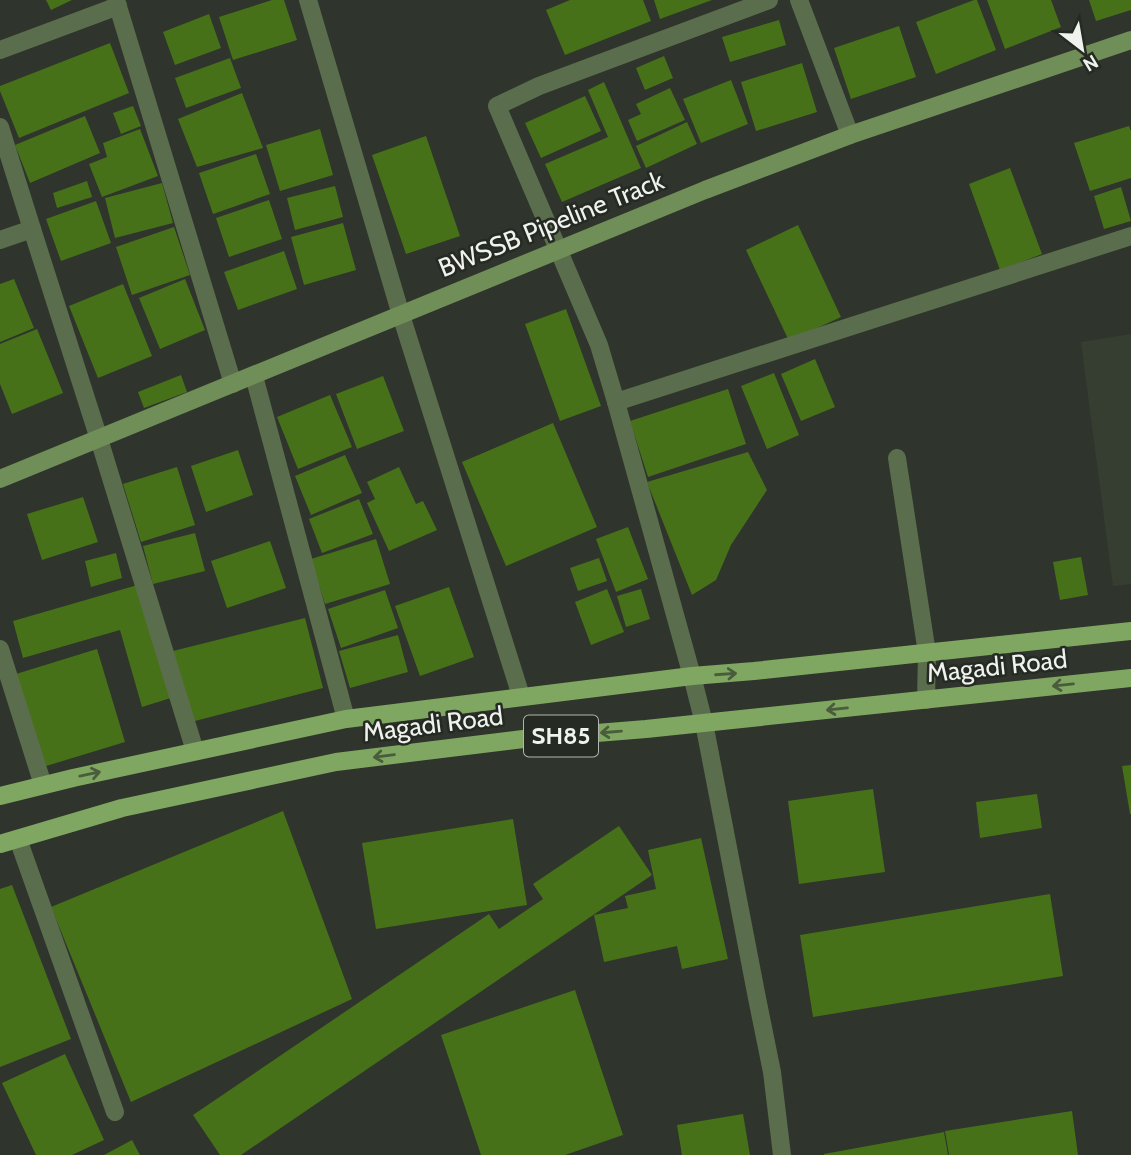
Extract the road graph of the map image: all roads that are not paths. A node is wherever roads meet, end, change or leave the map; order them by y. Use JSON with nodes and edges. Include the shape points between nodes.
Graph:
{"nodes":[{"id":1,"x":308,"y":0,"type":"edge"},
{"id":2,"x":769,"y":0,"type":"edge"},
{"id":3,"x":799,"y":0,"type":"edge"},
{"id":4,"x":117,"y":3,"type":"edge"},
{"id":5,"x":1131,"y":40,"type":"edge"},
{"id":6,"x":0,"y":50,"type":"edge"},
{"id":7,"x":0,"y":127,"type":"edge"},
{"id":8,"x":850,"y":135,"type":"junction"},
{"id":9,"x":32,"y":229,"type":"junction"},
{"id":10,"x":1131,"y":236,"type":"edge"},
{"id":11,"x":0,"y":240,"type":"edge"},
{"id":12,"x":558,"y":250,"type":"junction"},
{"id":13,"x":401,"y":315,"type":"junction"},
{"id":14,"x":254,"y":376,"type":"junction"},
{"id":15,"x":233,"y":384,"type":"junction"},
{"id":16,"x":616,"y":402,"type":"junction"},
{"id":17,"x":99,"y":439,"type":"junction"},
{"id":18,"x":897,"y":457,"type":"dead end"},
{"id":19,"x":0,"y":479,"type":"edge"},
{"id":20,"x":1131,"y":631,"type":"edge"},
{"id":21,"x":0,"y":649,"type":"edge"},
{"id":22,"x":927,"y":653,"type":"junction"},
{"id":23,"x":692,"y":676,"type":"junction"},
{"id":24,"x":1131,"y":678,"type":"edge"},
{"id":25,"x":522,"y":696,"type":"junction"},
{"id":26,"x":926,"y":700,"type":"junction"},
{"id":27,"x":346,"y":719,"type":"junction"},
{"id":28,"x":704,"y":723,"type":"junction"},
{"id":29,"x":195,"y":751,"type":"junction"},
{"id":30,"x":43,"y":785,"type":"junction"},
{"id":31,"x":0,"y":796,"type":"edge"},
{"id":32,"x":18,"y":839,"type":"junction"},
{"id":33,"x":0,"y":844,"type":"edge"},
{"id":34,"x":115,"y":1112,"type":"dead end"},
{"id":35,"x":782,"y":1155,"type":"edge"}],
"edges":[{"from":1,"to":13,"type":"street"},
{"from":2,"to":12,"type":"street","via":[[497,106]]},
{"from":3,"to":8,"type":"street"},
{"from":4,"to":6,"type":"street"},
{"from":4,"to":15,"type":"street"},
{"from":5,"to":8,"type":"street","name":"BWSSB Pipeline Track"},
{"from":7,"to":9,"type":"street"},
{"from":8,"to":12,"type":"street","name":"BWSSB Pipeline Track"},
{"from":9,"to":11,"type":"street"},
{"from":9,"to":17,"type":"street"},
{"from":10,"to":16,"type":"street"},
{"from":12,"to":13,"type":"street","name":"BWSSB Pipeline Track"},
{"from":12,"to":16,"type":"street","via":[[598,345]]},
{"from":13,"to":14,"type":"street","name":"BWSSB Pipeline Track"},
{"from":13,"to":25,"type":"street"},
{"from":14,"to":15,"type":"street","name":"BWSSB Pipeline Track"},
{"from":14,"to":27,"type":"street"},
{"from":15,"to":17,"type":"street","name":"BWSSB Pipeline Track"},
{"from":16,"to":23,"type":"street"},
{"from":17,"to":19,"type":"street","name":"BWSSB Pipeline Track"},
{"from":17,"to":29,"type":"street"},
{"from":18,"to":22,"type":"street"},
{"from":20,"to":22,"type":"main road","name":"Magadi Road","number":"SH85"},
{"from":21,"to":30,"type":"street"},
{"from":23,"to":22,"type":"main road","name":"Magadi Road","number":"SH85","one_way":true},
{"from":22,"to":26,"type":"street"},
{"from":23,"to":25,"type":"main road","name":"Magadi Road","number":"SH85"},
{"from":23,"to":28,"type":"street"},
{"from":24,"to":26,"type":"main road","name":"Magadi Road","number":"SH85","one_way":true},
{"from":25,"to":27,"type":"main road","name":"Magadi Road","number":"SH85"},
{"from":26,"to":28,"type":"main road","name":"Magadi Road","number":"SH85","one_way":true},
{"from":27,"to":29,"type":"main road","name":"Magadi Road","number":"SH85"},
{"from":28,"to":32,"type":"main road","name":"Magadi Road","number":"SH85","one_way":true,"via":[[336,762],[122,808]]},
{"from":28,"to":35,"type":"street","via":[[772,1072]]},
{"from":30,"to":29,"type":"main road","name":"Magadi Road","number":"SH85","one_way":true},
{"from":30,"to":31,"type":"main road","name":"Magadi Road","number":"SH85"},
{"from":32,"to":33,"type":"main road","name":"Magadi Road","number":"SH85"},
{"from":32,"to":34,"type":"street"}]}
